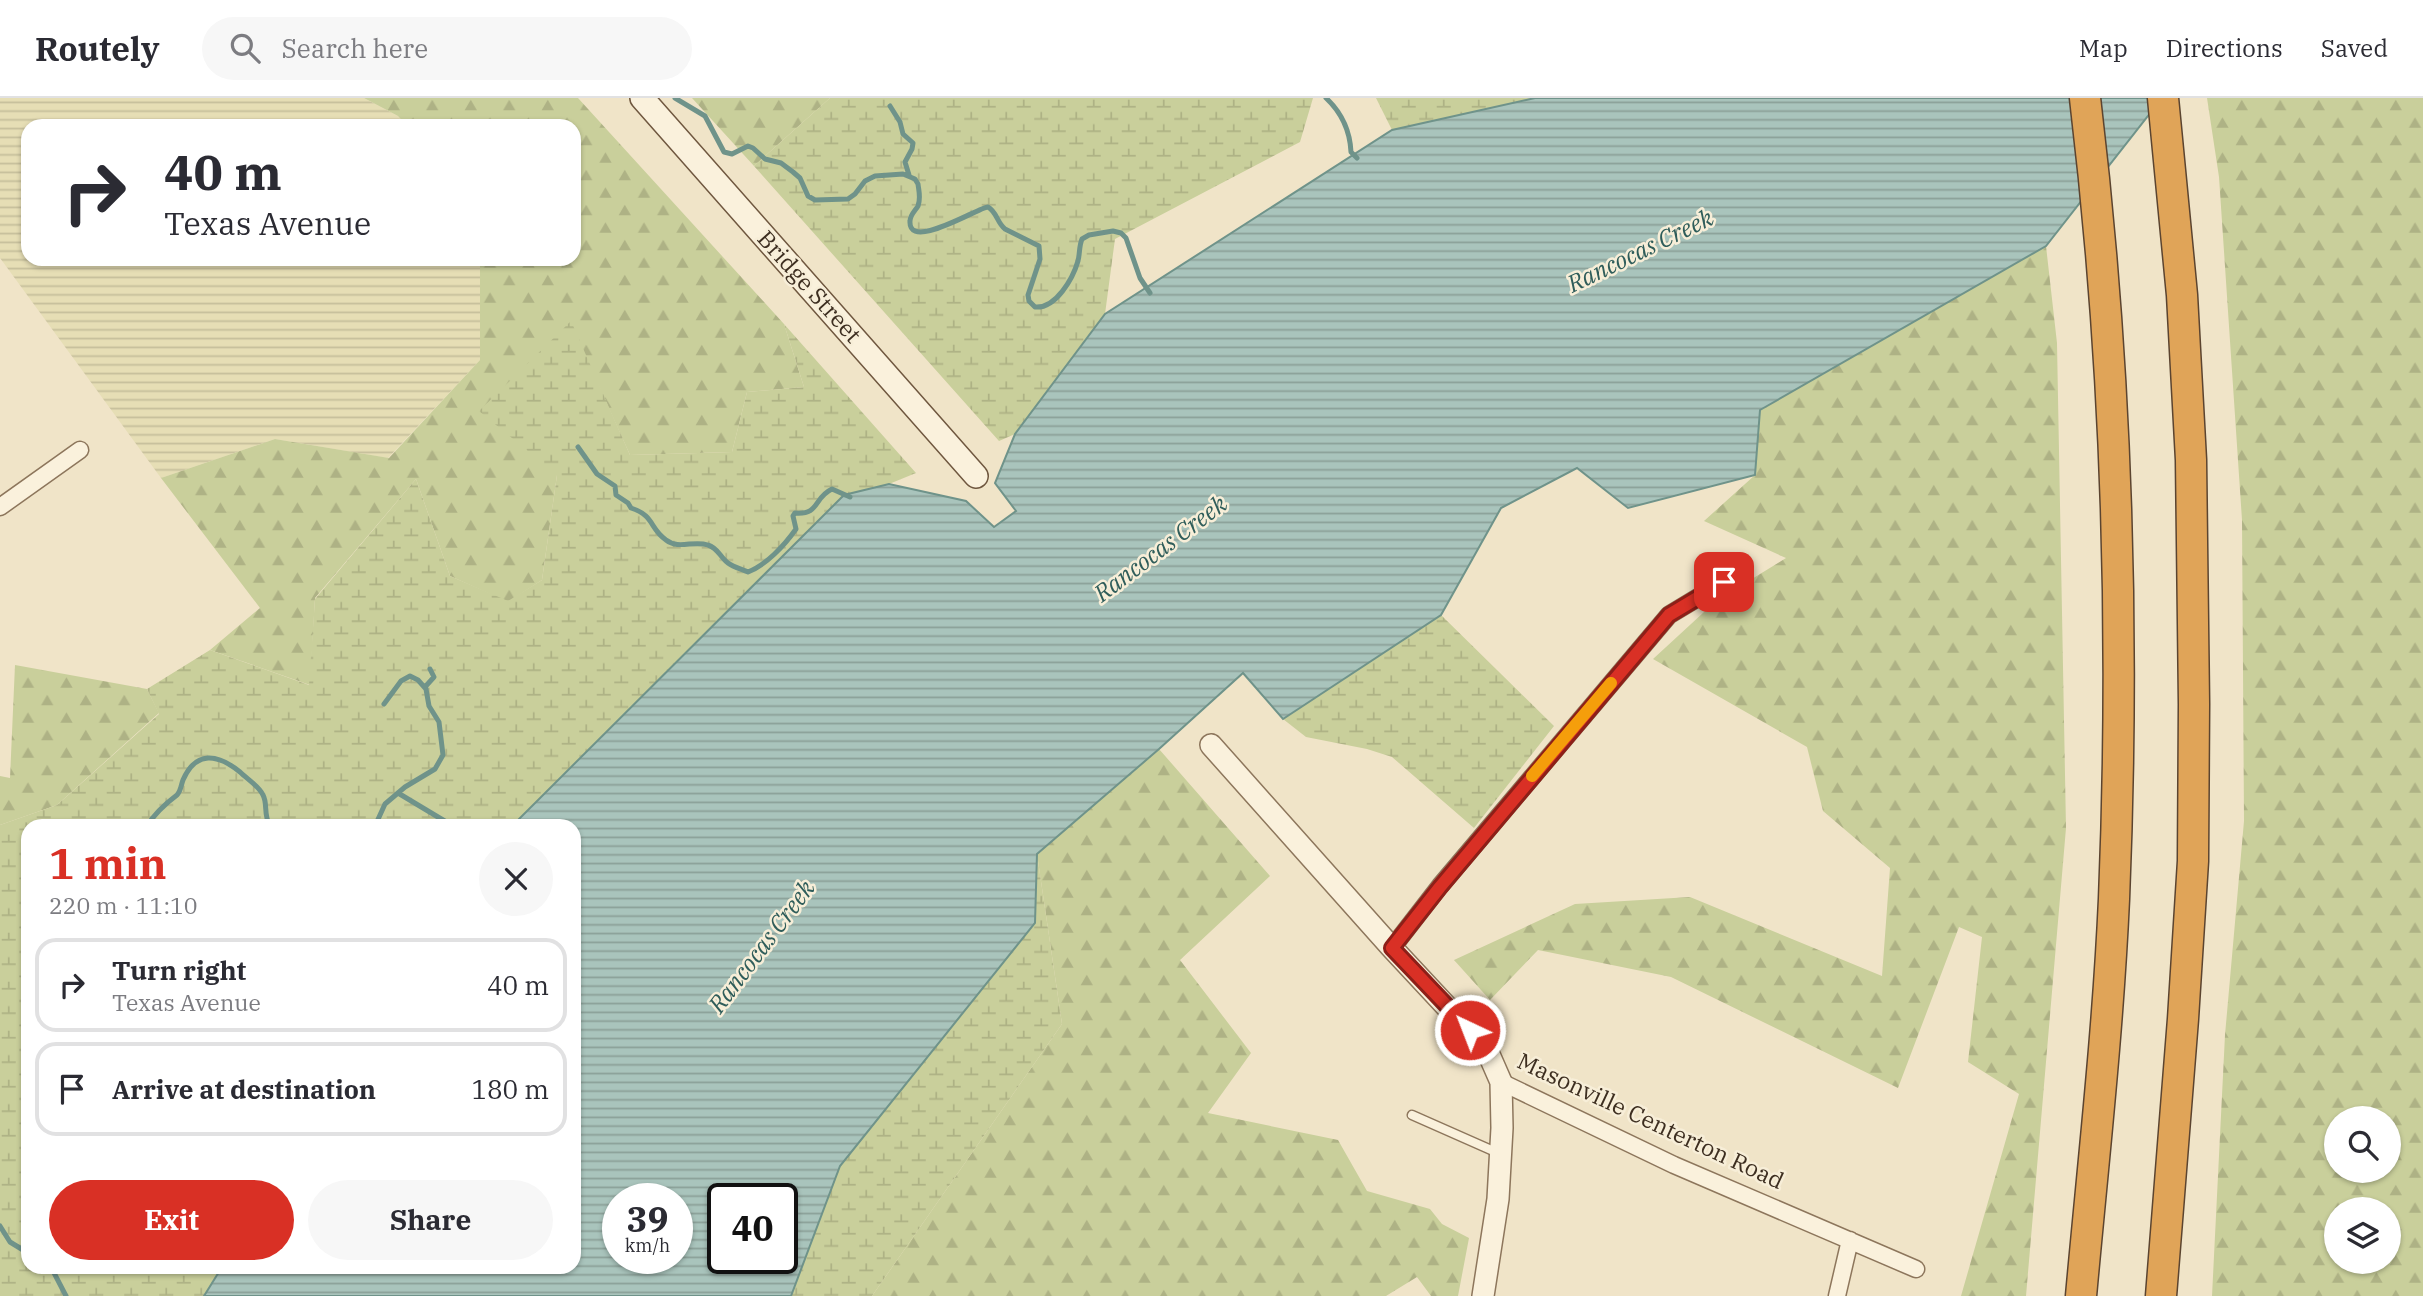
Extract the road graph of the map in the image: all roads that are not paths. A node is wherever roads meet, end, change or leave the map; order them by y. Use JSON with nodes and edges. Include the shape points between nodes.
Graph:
{"nodes":[{"id":1,"x":642,"y":98,"type":"edge"},
{"id":2,"x":2085,"y":98,"type":"edge"},
{"id":3,"x":2164,"y":108,"type":"edge"},
{"id":4,"x":80,"y":450,"type":"dead end"},
{"id":5,"x":976,"y":476,"type":"dead end"},
{"id":6,"x":1,"y":503,"type":"edge"},
{"id":7,"x":1742,"y":571,"type":"dead end"},
{"id":8,"x":1212,"y":745,"type":"dead end"},
{"id":9,"x":1392,"y":948,"type":"junction"},
{"id":10,"x":1501,"y":1082,"type":"junction"},
{"id":11,"x":1412,"y":1115,"type":"dead end"},
{"id":12,"x":1501,"y":1154,"type":"junction"},
{"id":13,"x":2170,"y":1197,"type":"junction"},
{"id":14,"x":1850,"y":1240,"type":"junction"},
{"id":15,"x":1916,"y":1269,"type":"dead end"},
{"id":16,"x":1483,"y":1296,"type":"edge"},
{"id":17,"x":1837,"y":1296,"type":"edge"},
{"id":18,"x":2081,"y":1296,"type":"edge"},
{"id":19,"x":2161,"y":1296,"type":"edge"},
{"id":20,"x":2171,"y":1296,"type":"edge"}],
"edges":[{"from":1,"to":5,"type":"main road","name":"Bridge Street"},
{"from":2,"to":18,"type":"highway","via":[[2098,215],[2113,454],[2118,746],[2109,976]]},
{"from":3,"to":13,"type":"highway","via":[[2182,295],[2194,593],[2193,861]]},
{"from":4,"to":6,"type":"street"},
{"from":7,"to":9,"type":"street","via":[[1669,615]]},
{"from":8,"to":9,"type":"street","name":"Masonville Centerton Road"},
{"from":9,"to":10,"type":"street","name":"Masonville Centerton Road","via":[[1487,1049]]},
{"from":10,"to":12,"type":"street"},
{"from":10,"to":14,"type":"street","name":"Masonville Centerton Road","via":[[1674,1165]]},
{"from":11,"to":12,"type":"lane"},
{"from":12,"to":16,"type":"street"},
{"from":13,"to":19,"type":"highway"},
{"from":13,"to":20,"type":"highway"},
{"from":14,"to":15,"type":"street","name":"Masonville Centerton Road"},
{"from":14,"to":17,"type":"street"}]}
